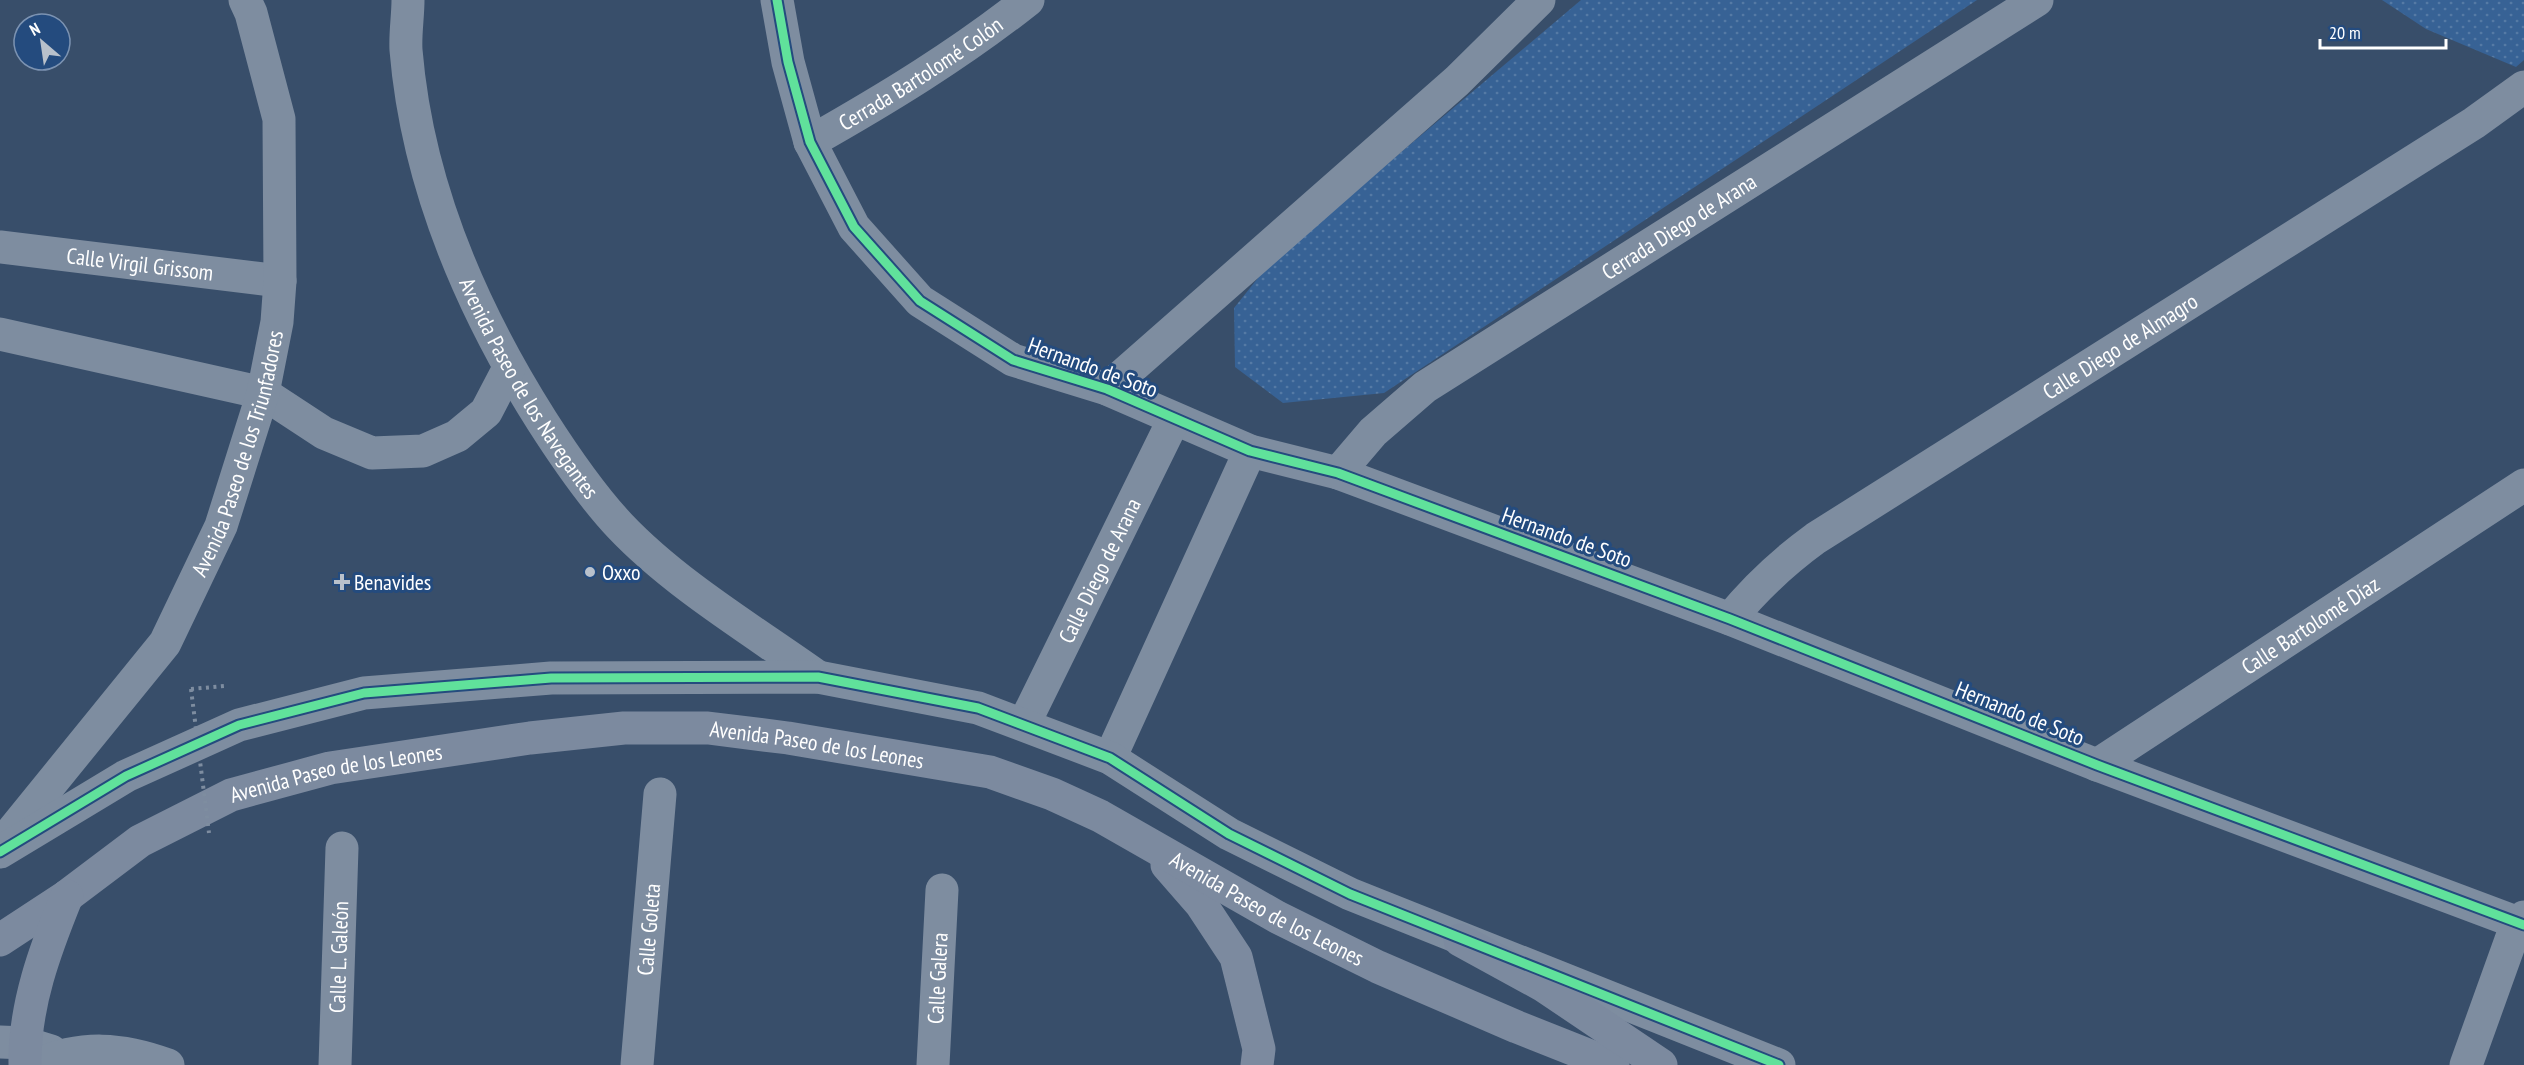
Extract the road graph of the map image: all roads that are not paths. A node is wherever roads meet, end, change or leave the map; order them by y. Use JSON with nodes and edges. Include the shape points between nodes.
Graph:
{"nodes":[{"id":1,"x":245,"y":0,"type":"edge"},
{"id":2,"x":408,"y":0,"type":"edge"},
{"id":3,"x":777,"y":0,"type":"edge"},
{"id":4,"x":1029,"y":0,"type":"edge"},
{"id":5,"x":1539,"y":0,"type":"edge"},
{"id":6,"x":2037,"y":0,"type":"edge"},
{"id":7,"x":2524,"y":87,"type":"edge"},
{"id":8,"x":810,"y":142,"type":"junction"},
{"id":9,"x":0,"y":247,"type":"edge"},
{"id":10,"x":280,"y":281,"type":"junction"},
{"id":11,"x":0,"y":334,"type":"edge"},
{"id":12,"x":509,"y":368,"type":"junction"},
{"id":13,"x":1107,"y":389,"type":"junction"},
{"id":14,"x":263,"y":393,"type":"junction"},
{"id":15,"x":1174,"y":419,"type":"junction"},
{"id":16,"x":1250,"y":451,"type":"junction"},
{"id":17,"x":1338,"y":473,"type":"junction"},
{"id":18,"x":2524,"y":485,"type":"edge"},
{"id":19,"x":1730,"y":619,"type":"junction"},
{"id":20,"x":818,"y":677,"type":"junction"},
{"id":21,"x":1024,"y":724,"type":"junction"},
{"id":22,"x":1110,"y":758,"type":"junction"},
{"id":23,"x":2097,"y":765,"type":"junction"},
{"id":24,"x":660,"y":794,"type":"dead end"},
{"id":25,"x":1149,"y":845,"type":"junction"},
{"id":26,"x":0,"y":846,"type":"edge"},
{"id":27,"x":342,"y":848,"type":"dead end"},
{"id":28,"x":0,"y":852,"type":"edge"},
{"id":29,"x":942,"y":890,"type":"dead end"},
{"id":30,"x":67,"y":896,"type":"junction"},
{"id":31,"x":2522,"y":922,"type":"edge"},
{"id":32,"x":0,"y":940,"type":"edge"},
{"id":33,"x":1460,"y":940,"type":"junction"},
{"id":34,"x":30,"y":1054,"type":"edge"},
{"id":35,"x":168,"y":1065,"type":"edge"},
{"id":36,"x":335,"y":1065,"type":"edge"},
{"id":37,"x":637,"y":1065,"type":"edge"},
{"id":38,"x":933,"y":1065,"type":"edge"},
{"id":39,"x":1257,"y":1065,"type":"edge"},
{"id":40,"x":1613,"y":1065,"type":"edge"},
{"id":41,"x":1661,"y":1065,"type":"edge"},
{"id":42,"x":1779,"y":1065,"type":"edge"},
{"id":43,"x":2466,"y":1065,"type":"edge"}],
"edges":[{"from":1,"to":10,"type":"street","name":"Avenida Paseo de los Triunfadores","via":[[279,119]]},
{"from":2,"to":12,"type":"street","name":"Avenida Paseo de los Navegantes","via":[[406,48],[432,191],[456,257]]},
{"from":3,"to":8,"type":"street","name":"Hernando de Soto","via":[[788,62]]},
{"from":4,"to":8,"type":"street","name":"Cerrada Bartolomé Colón","via":[[887,98]]},
{"from":5,"to":13,"type":"street","via":[[1457,81]]},
{"from":6,"to":17,"type":"street","name":"Cerrada Diego de Arana","via":[[1425,387],[1373,432]]},
{"from":7,"to":19,"type":"street","name":"Calle Diego de Almagro","via":[[2474,123],[1816,538],[1765,579]]},
{"from":8,"to":13,"type":"street","name":"Hernando de Soto","via":[[854,227],[920,301],[1013,360]]},
{"from":9,"to":10,"type":"street","name":"Calle Virgil Grissom"},
{"from":10,"to":14,"type":"street","name":"Avenida Paseo de los Triunfadores","via":[[277,322]]},
{"from":11,"to":14,"type":"street"},
{"from":12,"to":14,"type":"street","via":[[486,412],[457,436],[423,451],[372,453],[324,433]]},
{"from":12,"to":20,"type":"street","name":"Avenida Paseo de los Navegantes","via":[[567,460],[620,526],[671,572]]},
{"from":13,"to":15,"type":"street","name":"Hernando de Soto"},
{"from":14,"to":26,"type":"street","name":"Avenida Paseo de los Triunfadores","via":[[221,526],[165,644]]},
{"from":15,"to":16,"type":"street","name":"Hernando de Soto"},
{"from":15,"to":21,"type":"street","name":"Calle Diego de Arana"},
{"from":16,"to":17,"type":"street","name":"Hernando de Soto"},
{"from":16,"to":22,"type":"street"},
{"from":17,"to":19,"type":"street","name":"Hernando de Soto"},
{"from":18,"to":23,"type":"street","name":"Calle Bartolomé Díaz"},
{"from":19,"to":23,"type":"street","name":"Hernando de Soto"},
{"from":20,"to":21,"type":"street","via":[[978,708]]},
{"from":20,"to":28,"type":"street","via":[[550,678],[364,693],[239,725],[126,776]]},
{"from":21,"to":22,"type":"street"},
{"from":22,"to":33,"type":"street","via":[[1182,807],[1271,857]]},
{"from":23,"to":31,"type":"street","name":"Hernando de Soto"},
{"from":24,"to":37,"type":"street","name":"Calle Goleta"},
{"from":25,"to":30,"type":"main road","name":"Avenida Paseo de los Leones","via":[[1100,816],[990,772],[708,728],[624,728],[330,768],[231,795],[140,842]]},
{"from":25,"to":39,"type":"main road","via":[[1201,904],[1236,957],[1259,1049]]},
{"from":25,"to":40,"type":"main road","name":"Avenida Paseo de los Leones","via":[[1276,917],[1378,967]]},
{"from":27,"to":36,"type":"street","name":"Calle L. Galeón"},
{"from":29,"to":38,"type":"street","name":"Calle Galera"},
{"from":30,"to":32,"type":"main road","name":"Avenida Paseo de los Leones"},
{"from":30,"to":34,"type":"main road","via":[[41,959]]},
{"from":31,"to":43,"type":"street"},
{"from":33,"to":41,"type":"main road","via":[[1544,986]]},
{"from":33,"to":42,"type":"street"},
{"from":34,"to":35,"type":"street","via":[[121,1053]]}]}
